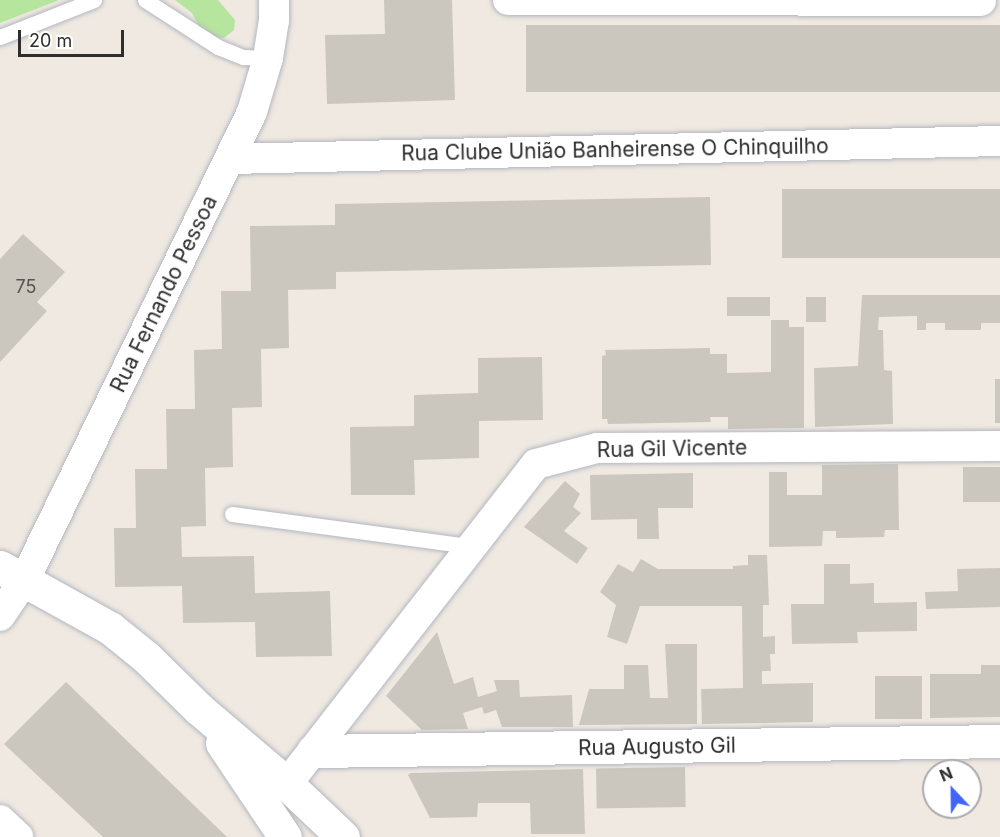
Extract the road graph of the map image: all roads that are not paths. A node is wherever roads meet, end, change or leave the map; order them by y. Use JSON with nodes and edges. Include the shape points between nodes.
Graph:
{"nodes":[{"id":1,"x":94,"y":0,"type":"edge"},
{"id":2,"x":145,"y":0,"type":"edge"},
{"id":3,"x":274,"y":0,"type":"edge"},
{"id":4,"x":508,"y":0,"type":"edge"},
{"id":5,"x":981,"y":1,"type":"edge"},
{"id":6,"x":0,"y":36,"type":"edge"},
{"id":7,"x":268,"y":58,"type":"junction"},
{"id":8,"x":1000,"y":141,"type":"edge"},
{"id":9,"x":230,"y":159,"type":"junction"},
{"id":10,"x":1000,"y":446,"type":"edge"},
{"id":11,"x":232,"y":514,"type":"dead end"},
{"id":12,"x":470,"y":546,"type":"junction"},
{"id":13,"x":13,"y":573,"type":"edge"},
{"id":14,"x":0,"y":616,"type":"edge"},
{"id":15,"x":199,"y":709,"type":"junction"},
{"id":16,"x":1000,"y":741,"type":"edge"},
{"id":17,"x":313,"y":751,"type":"junction"},
{"id":18,"x":287,"y":784,"type":"junction"},
{"id":19,"x":0,"y":820,"type":"edge"},
{"id":20,"x":18,"y":837,"type":"edge"},
{"id":21,"x":285,"y":837,"type":"edge"},
{"id":22,"x":343,"y":837,"type":"edge"}],
"edges":[{"from":1,"to":6,"type":"lane"},
{"from":2,"to":7,"type":"lane","via":[[218,47],[243,57]]},
{"from":3,"to":7,"type":"street","name":"Rua Fernando Pessoa"},
{"from":4,"to":5,"type":"street"},
{"from":7,"to":9,"type":"street","name":"Rua Fernando Pessoa","via":[[252,112]]},
{"from":8,"to":9,"type":"street","name":"Rua Clube União Banheirense O Chinquilho"},
{"from":9,"to":13,"type":"street","name":"Rua Fernando Pessoa"},
{"from":10,"to":12,"type":"street","name":"Rua Gil Vicente","via":[[597,448],[536,464]]},
{"from":11,"to":12,"type":"lane"},
{"from":12,"to":17,"type":"street","name":"Rua Gil Vicente"},
{"from":13,"to":14,"type":"street","name":"Rua Fernando Pessoa"},
{"from":13,"to":15,"type":"main road","via":[[110,628]]},
{"from":15,"to":18,"type":"main road"},
{"from":15,"to":21,"type":"main road"},
{"from":16,"to":17,"type":"main road","name":"Rua Augusto Gil"},
{"from":17,"to":18,"type":"street","name":"Rua Gil Vicente"},
{"from":18,"to":22,"type":"main road"},
{"from":19,"to":20,"type":"street"}]}
